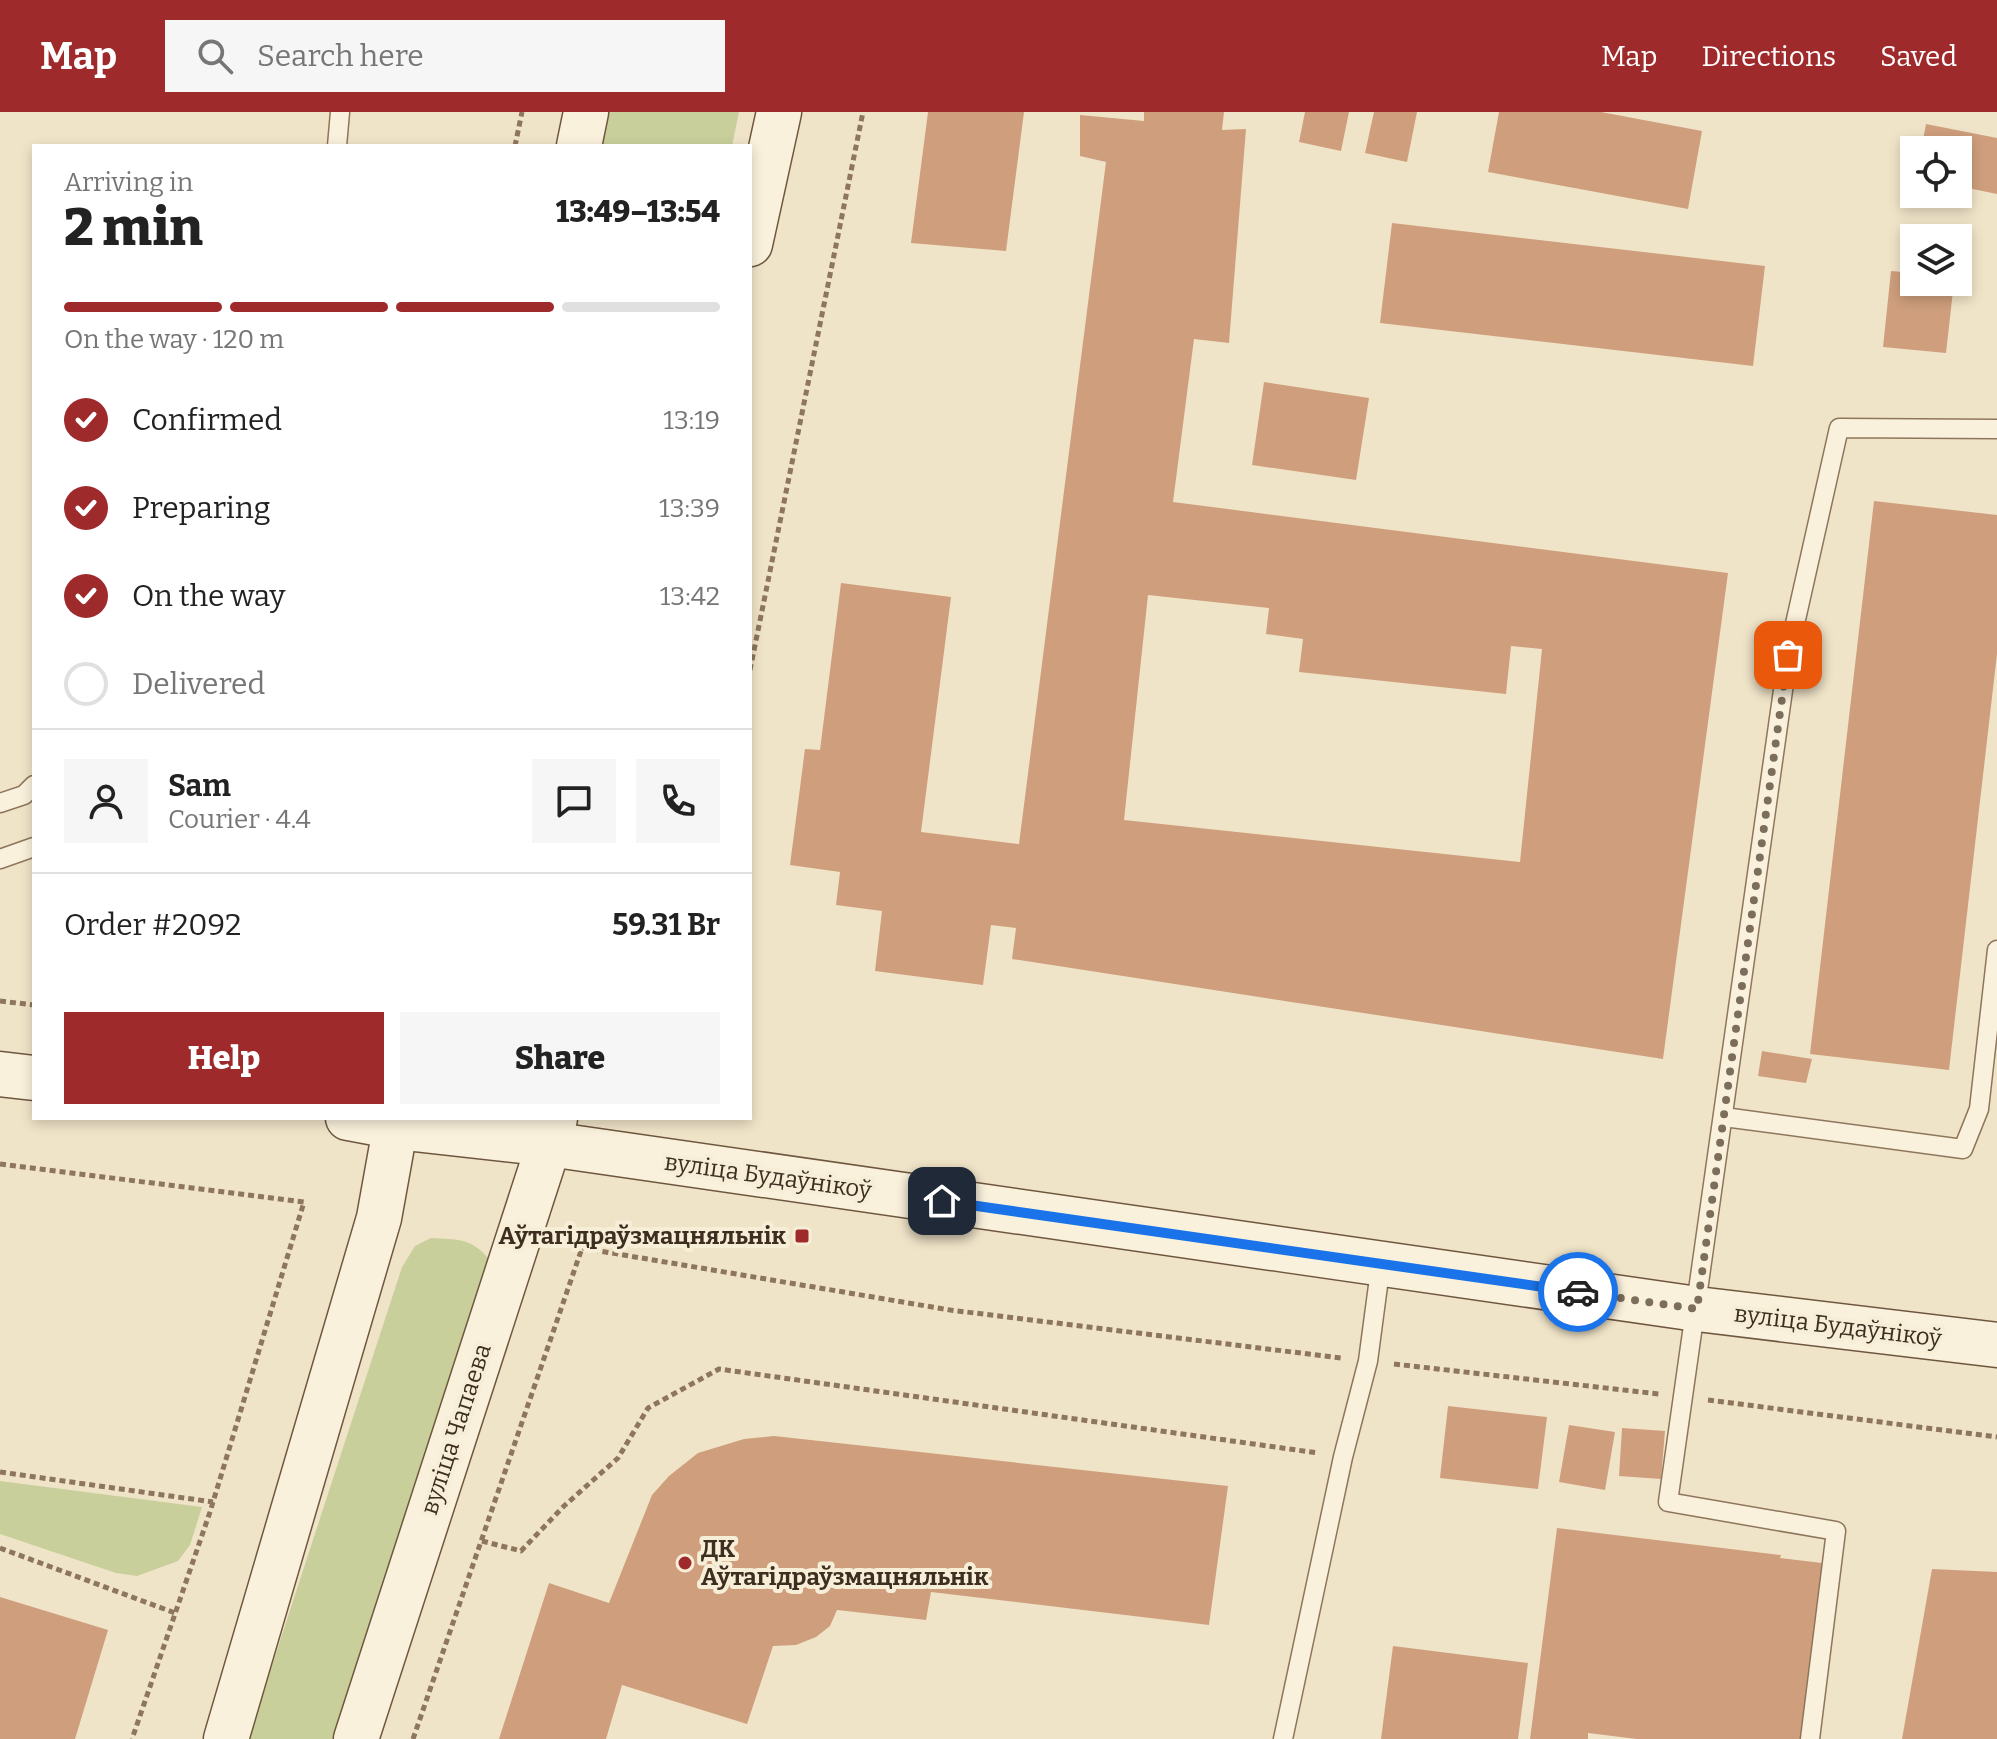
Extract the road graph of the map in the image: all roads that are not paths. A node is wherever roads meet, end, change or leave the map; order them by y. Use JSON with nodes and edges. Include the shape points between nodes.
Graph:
{"nodes":[{"id":1,"x":340,"y":112,"type":"edge"},
{"id":2,"x":586,"y":112,"type":"edge"},
{"id":3,"x":779,"y":112,"type":"edge"},
{"id":4,"x":337,"y":144,"type":"edge"},
{"id":5,"x":579,"y":144,"type":"edge"},
{"id":6,"x":752,"y":235,"type":"edge"},
{"id":7,"x":1997,"y":429,"type":"edge"},
{"id":8,"x":32,"y":787,"type":"edge"},
{"id":9,"x":0,"y":803,"type":"edge"},
{"id":10,"x":32,"y":848,"type":"edge"},
{"id":11,"x":0,"y":859,"type":"edge"},
{"id":12,"x":1997,"y":950,"type":"edge"},
{"id":13,"x":0,"y":1074,"type":"edge"},
{"id":14,"x":32,"y":1078,"type":"edge"},
{"id":15,"x":1724,"y":1117,"type":"junction"},
{"id":16,"x":372,"y":1120,"type":"edge"},
{"id":17,"x":397,"y":1122,"type":"edge"},
{"id":18,"x":552,"y":1131,"type":"edge"},
{"id":19,"x":1381,"y":1263,"type":"junction"},
{"id":20,"x":1697,"y":1309,"type":"junction"},
{"id":21,"x":1997,"y":1345,"type":"edge"},
{"id":22,"x":226,"y":1739,"type":"edge"},
{"id":23,"x":356,"y":1739,"type":"edge"},
{"id":24,"x":1283,"y":1739,"type":"edge"},
{"id":25,"x":1810,"y":1739,"type":"edge"}],
"edges":[{"from":1,"to":4,"type":"lane"},
{"from":2,"to":5,"type":"main road"},
{"from":3,"to":6,"type":"main road"},
{"from":7,"to":15,"type":"lane","via":[[1839,428],[1788,655]]},
{"from":8,"to":9,"type":"lane"},
{"from":10,"to":11,"type":"lane"},
{"from":12,"to":15,"type":"lane","via":[[1979,1109],[1963,1149]]},
{"from":13,"to":14,"type":"main road"},
{"from":15,"to":20,"type":"lane"},
{"from":16,"to":17,"type":"main road","name":"вуліца Будаўнікоў"},
{"from":17,"to":18,"type":"main road","name":"вуліца Будаўнікоў"},
{"from":17,"to":22,"type":"main road","via":[[379,1218]]},
{"from":18,"to":19,"type":"main road","name":"вуліца Будаўнікоў"},
{"from":18,"to":23,"type":"main road","name":"вуліца Чапаева"},
{"from":19,"to":20,"type":"main road","name":"вуліца Будаўнікоў"},
{"from":19,"to":24,"type":"lane","via":[[1368,1361]]},
{"from":20,"to":21,"type":"main road","name":"вуліца Будаўнікоў"},
{"from":20,"to":25,"type":"lane","via":[[1668,1502],[1836,1531]]}]}
